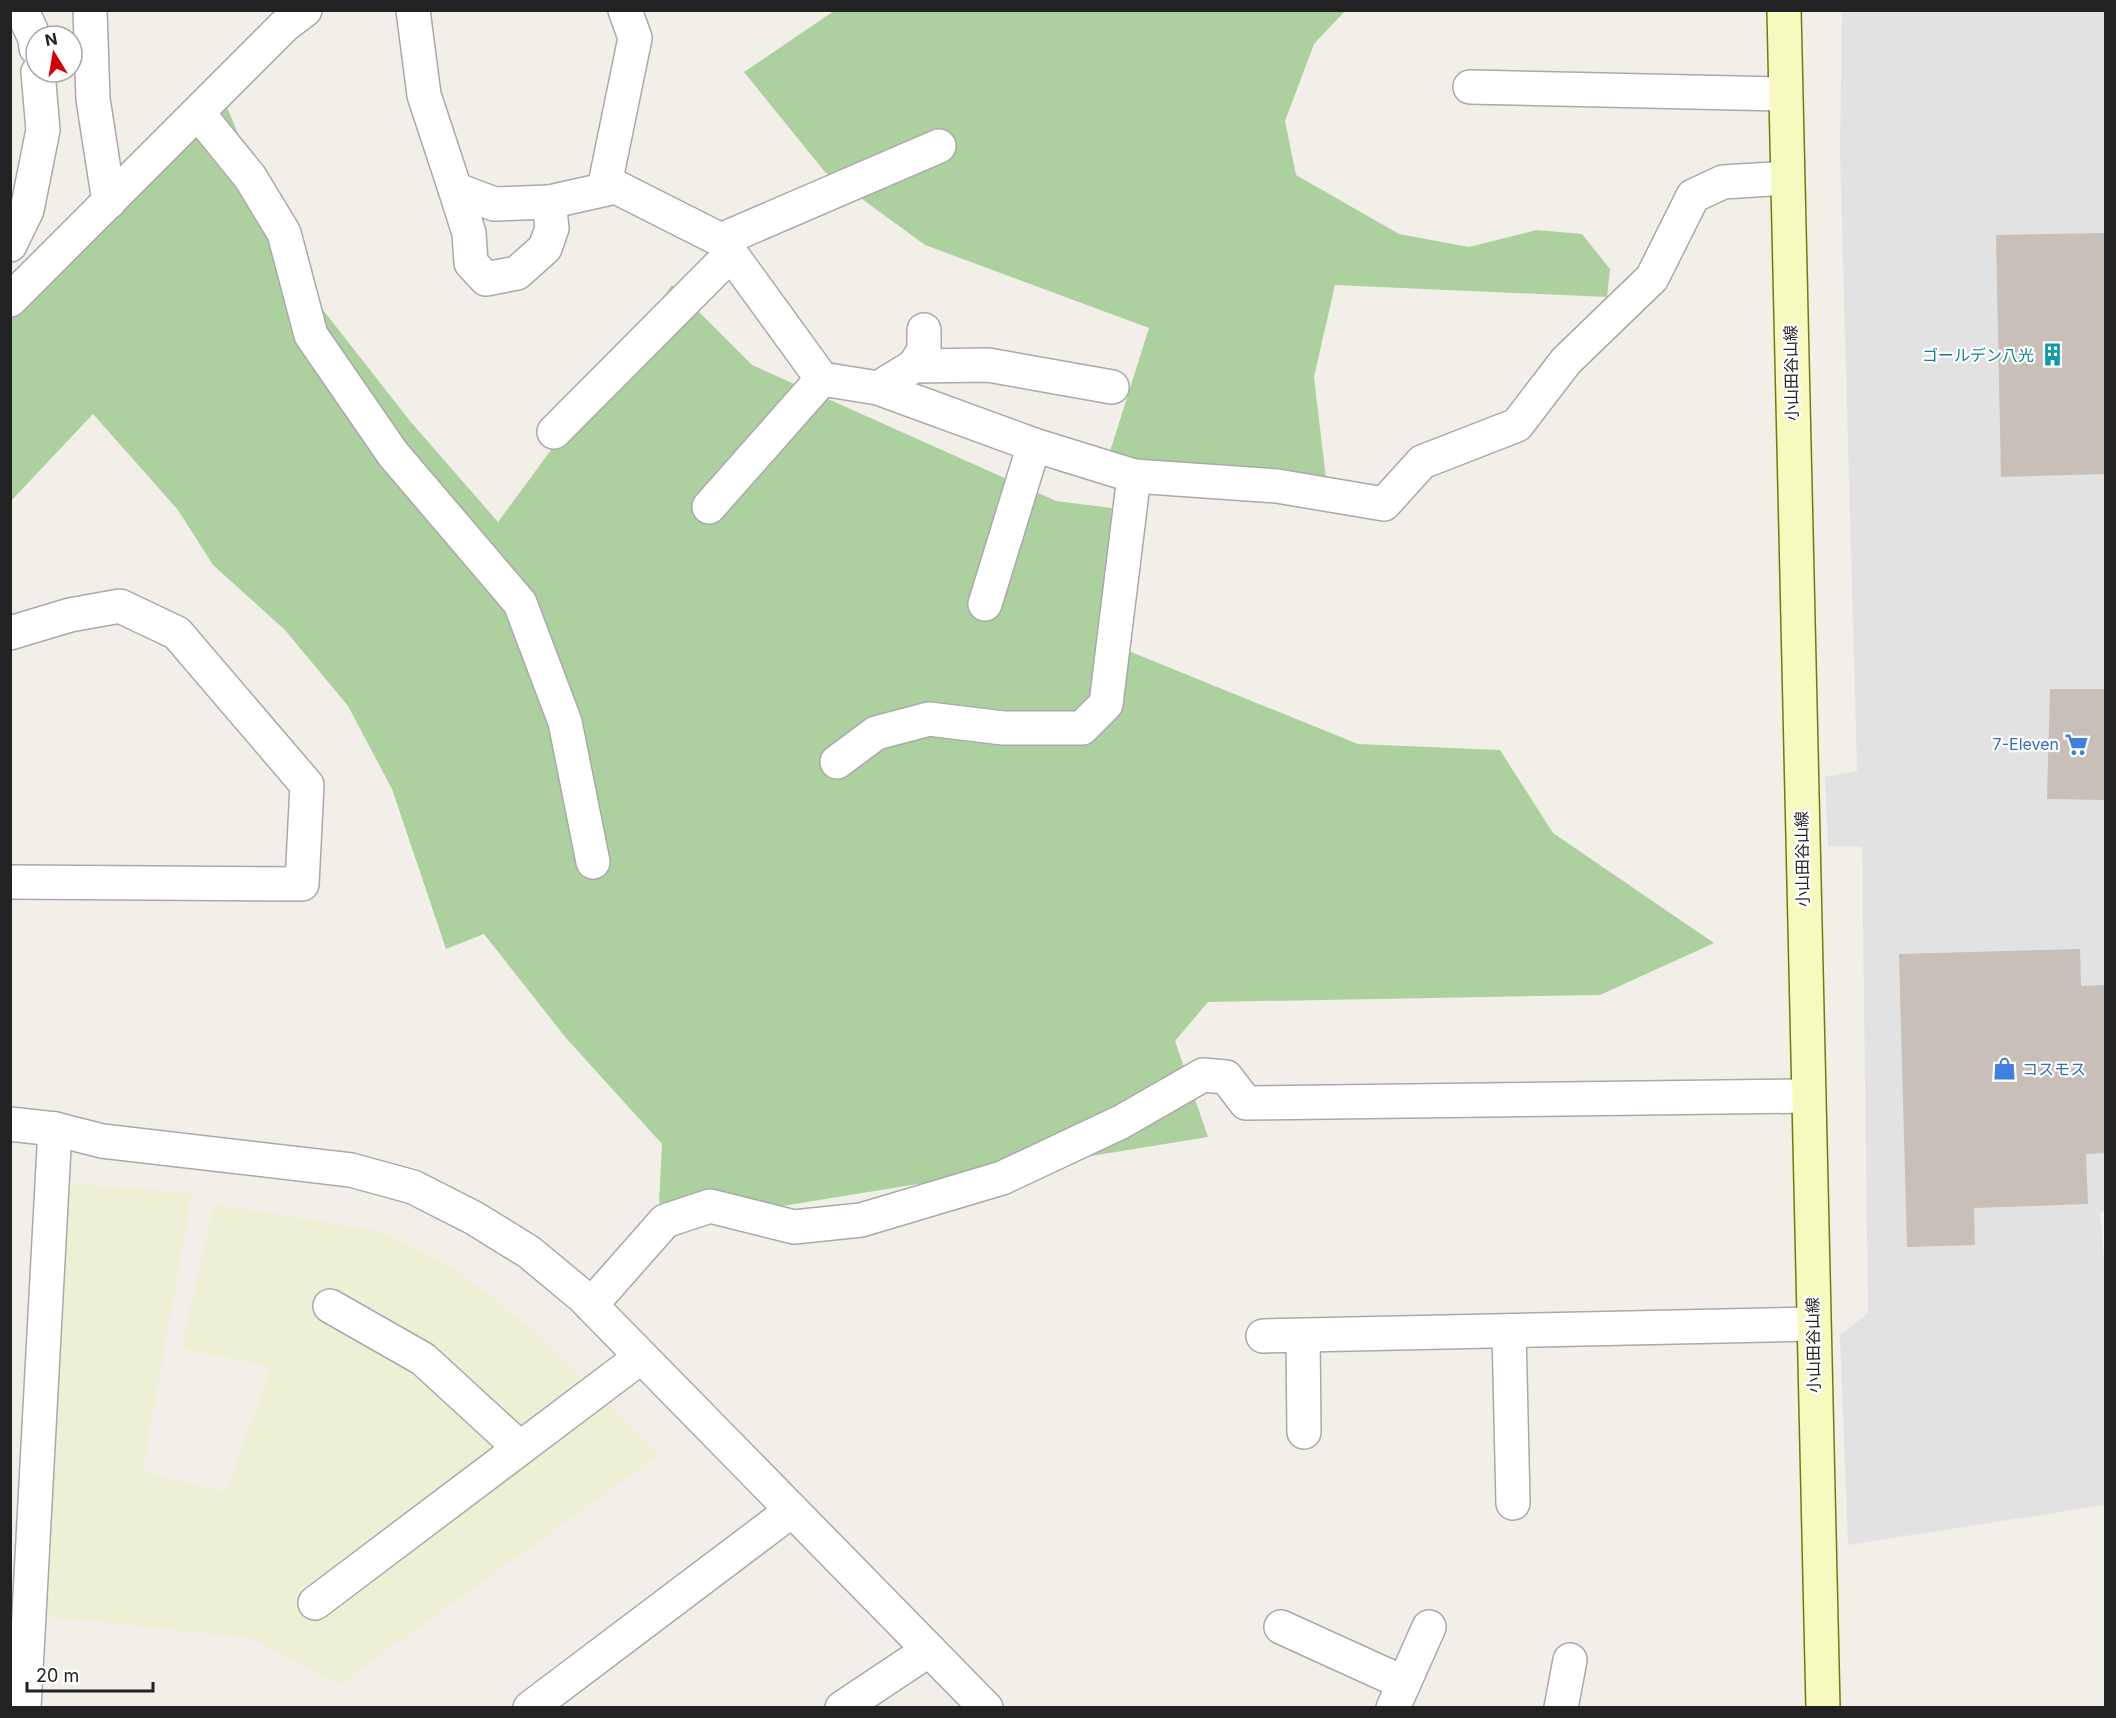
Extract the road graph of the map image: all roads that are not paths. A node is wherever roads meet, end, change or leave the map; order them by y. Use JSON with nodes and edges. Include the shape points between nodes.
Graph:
{"nodes":[{"id":1,"x":22,"y":10,"type":"edge"},
{"id":2,"x":90,"y":10,"type":"edge"},
{"id":3,"x":413,"y":10,"type":"edge"},
{"id":4,"x":625,"y":10,"type":"edge"},
{"id":5,"x":1784,"y":10,"type":"edge"},
{"id":6,"x":295,"y":14,"type":"edge"},
{"id":7,"x":28,"y":24,"type":"edge"},
{"id":8,"x":39,"y":84,"type":"edge"},
{"id":9,"x":1470,"y":87,"type":"dead end"},
{"id":10,"x":1785,"y":94,"type":"junction"},
{"id":11,"x":198,"y":112,"type":"junction"},
{"id":12,"x":939,"y":146,"type":"dead end"},
{"id":13,"x":1787,"y":178,"type":"junction"},
{"id":14,"x":455,"y":189,"type":"junction"},
{"id":15,"x":604,"y":189,"type":"junction"},
{"id":16,"x":109,"y":202,"type":"junction"},
{"id":17,"x":549,"y":202,"type":"junction"},
{"id":18,"x":10,"y":245,"type":"edge"},
{"id":19,"x":726,"y":247,"type":"junction"},
{"id":20,"x":10,"y":300,"type":"edge"},
{"id":21,"x":924,"y":330,"type":"dead end"},
{"id":22,"x":914,"y":366,"type":"junction"},
{"id":23,"x":822,"y":378,"type":"junction"},
{"id":24,"x":878,"y":387,"type":"junction"},
{"id":25,"x":1112,"y":387,"type":"dead end"},
{"id":26,"x":554,"y":432,"type":"dead end"},
{"id":27,"x":1034,"y":445,"type":"junction"},
{"id":28,"x":1134,"y":476,"type":"junction"},
{"id":29,"x":709,"y":507,"type":"dead end"},
{"id":30,"x":985,"y":604,"type":"dead end"},
{"id":31,"x":10,"y":633,"type":"edge"},
{"id":32,"x":837,"y":762,"type":"dead end"},
{"id":33,"x":592,"y":862,"type":"dead end"},
{"id":34,"x":10,"y":882,"type":"edge"},
{"id":35,"x":1808,"y":1096,"type":"junction"},
{"id":36,"x":10,"y":1124,"type":"edge"},
{"id":37,"x":55,"y":1129,"type":"junction"},
{"id":38,"x":591,"y":1305,"type":"junction"},
{"id":39,"x":330,"y":1306,"type":"dead end"},
{"id":40,"x":1813,"y":1324,"type":"junction"},
{"id":41,"x":1509,"y":1331,"type":"junction"},
{"id":42,"x":1263,"y":1336,"type":"dead end"},
{"id":43,"x":1303,"y":1336,"type":"junction"},
{"id":44,"x":641,"y":1357,"type":"junction"},
{"id":45,"x":1304,"y":1432,"type":"dead end"},
{"id":46,"x":520,"y":1448,"type":"junction"},
{"id":47,"x":1512,"y":1503,"type":"dead end"},
{"id":48,"x":791,"y":1511,"type":"junction"},
{"id":49,"x":315,"y":1603,"type":"dead end"},
{"id":50,"x":1281,"y":1627,"type":"dead end"},
{"id":51,"x":1430,"y":1627,"type":"dead end"},
{"id":52,"x":929,"y":1650,"type":"junction"},
{"id":53,"x":1570,"y":1660,"type":"dead end"},
{"id":54,"x":1398,"y":1695,"type":"edge"},
{"id":55,"x":24,"y":1707,"type":"edge"},
{"id":56,"x":530,"y":1707,"type":"edge"},
{"id":57,"x":842,"y":1707,"type":"edge"},
{"id":58,"x":986,"y":1707,"type":"edge"},
{"id":59,"x":1561,"y":1707,"type":"edge"},
{"id":60,"x":1822,"y":1707,"type":"edge"}],
"edges":[{"from":1,"to":7,"type":"street"},
{"from":2,"to":16,"type":"street","via":[[93,99]]},
{"from":3,"to":14,"type":"street","via":[[424,95]]},
{"from":4,"to":15,"type":"street","via":[[635,38]]},
{"from":5,"to":10,"type":"main road","name":"小山田谷山線"},
{"from":6,"to":11,"type":"street"},
{"from":8,"to":18,"type":"street","via":[[43,130],[27,210]]},
{"from":9,"to":10,"type":"street"},
{"from":10,"to":13,"type":"main road","name":"小山田谷山線"},
{"from":11,"to":16,"type":"street"},
{"from":11,"to":33,"type":"street","via":[[250,177],[284,233],[311,335],[393,454],[520,603],[565,722]]},
{"from":12,"to":19,"type":"street"},
{"from":13,"to":28,"type":"street","via":[[1723,182],[1693,196],[1652,278],[1566,361],[1517,425],[1422,462],[1384,504],[1277,486]]},
{"from":13,"to":35,"type":"main road","name":"小山田谷山線"},
{"from":14,"to":17,"type":"street","via":[[494,204]]},
{"from":14,"to":17,"type":"street","via":[[469,233],[471,263],[486,279],[517,273],[545,248],[552,228]]},
{"from":15,"to":17,"type":"street"},
{"from":15,"to":19,"type":"street","via":[[616,187]]},
{"from":16,"to":20,"type":"street"},
{"from":19,"to":23,"type":"street"},
{"from":19,"to":26,"type":"street"},
{"from":21,"to":22,"type":"street","via":[[924,350]]},
{"from":22,"to":24,"type":"street"},
{"from":22,"to":25,"type":"street","via":[[988,365]]},
{"from":23,"to":24,"type":"street"},
{"from":23,"to":29,"type":"street"},
{"from":24,"to":27,"type":"street"},
{"from":27,"to":28,"type":"street"},
{"from":27,"to":30,"type":"street"},
{"from":28,"to":32,"type":"street","via":[[1106,704],[1082,728],[1003,729],[930,719],[876,733]]},
{"from":31,"to":34,"type":"street","via":[[69,615],[120,606],[177,633],[307,784],[302,884]]},
{"from":35,"to":38,"type":"street","via":[[1246,1103],[1226,1077],[1203,1075],[1121,1122],[1002,1178],[861,1220],[794,1227],[710,1206],[665,1221]]},
{"from":35,"to":40,"type":"main road","name":"小山田谷山線"},
{"from":36,"to":37,"type":"street"},
{"from":37,"to":38,"type":"street","via":[[102,1141],[351,1170],[413,1186],[529,1252]]},
{"from":37,"to":55,"type":"street"},
{"from":38,"to":44,"type":"street"},
{"from":39,"to":46,"type":"street","via":[[423,1359]]},
{"from":40,"to":41,"type":"street"},
{"from":40,"to":60,"type":"main road","name":"小山田谷山線"},
{"from":41,"to":43,"type":"street"},
{"from":41,"to":47,"type":"street"},
{"from":42,"to":43,"type":"street"},
{"from":43,"to":45,"type":"street"},
{"from":44,"to":46,"type":"street"},
{"from":44,"to":48,"type":"street"},
{"from":46,"to":49,"type":"street"},
{"from":48,"to":52,"type":"street"},
{"from":48,"to":56,"type":"street"},
{"from":50,"to":54,"type":"street"},
{"from":51,"to":54,"type":"street"},
{"from":52,"to":57,"type":"street"},
{"from":52,"to":58,"type":"street"},
{"from":53,"to":59,"type":"street"}]}
